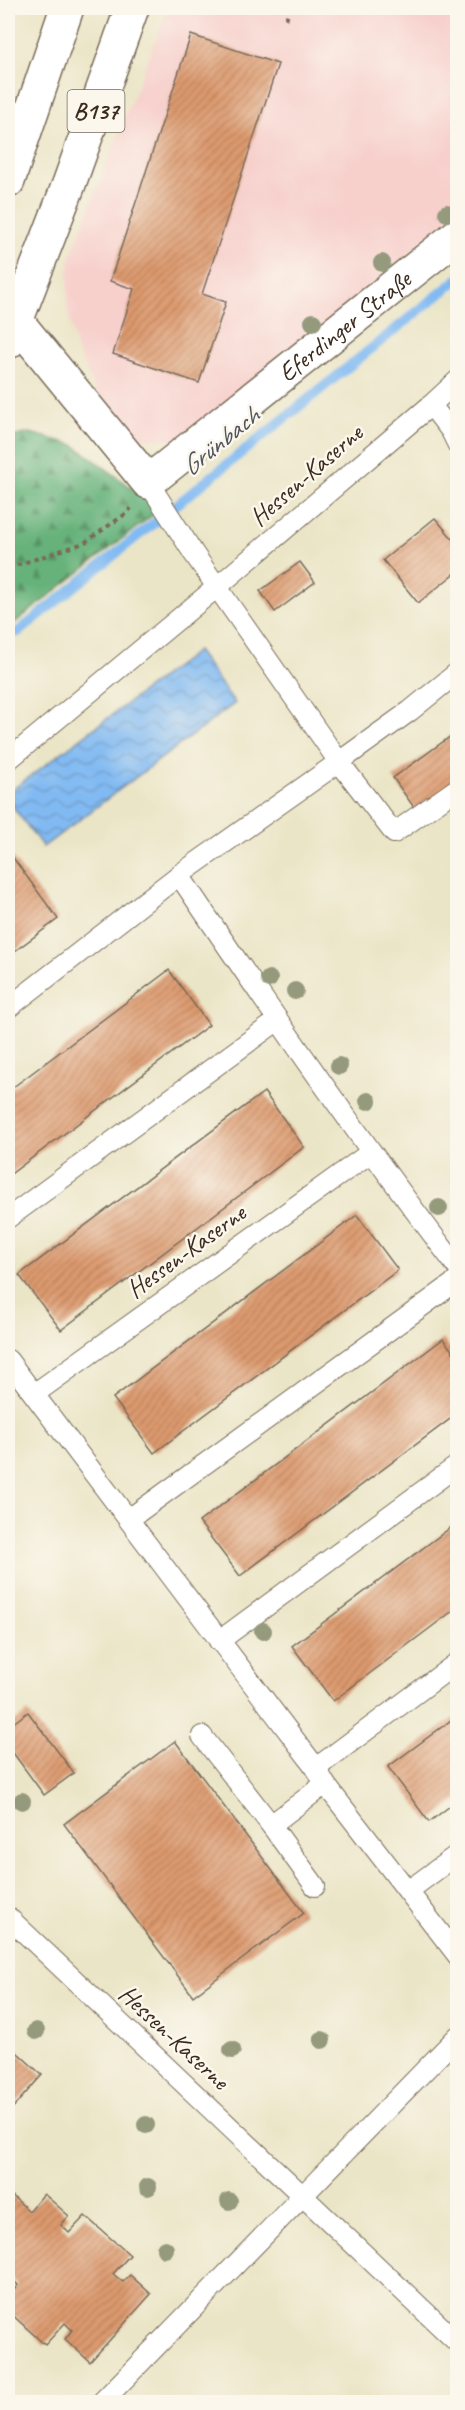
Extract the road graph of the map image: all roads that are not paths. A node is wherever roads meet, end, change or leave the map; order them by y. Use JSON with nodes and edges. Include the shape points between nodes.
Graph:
{"nodes":[{"id":1,"x":67,"y":8,"type":"edge"},
{"id":2,"x":132,"y":8,"type":"edge"},
{"id":3,"x":8,"y":181,"type":"edge"},
{"id":4,"x":458,"y":235,"type":"edge"},
{"id":5,"x":11,"y":327,"type":"edge"},
{"id":6,"x":458,"y":380,"type":"edge"},
{"id":7,"x":430,"y":405,"type":"junction"},
{"id":8,"x":458,"y":445,"type":"edge"},
{"id":9,"x":148,"y":482,"type":"junction"},
{"id":10,"x":218,"y":587,"type":"junction"},
{"id":11,"x":458,"y":672,"type":"edge"},
{"id":12,"x":8,"y":760,"type":"edge"},
{"id":13,"x":339,"y":762,"type":"junction"},
{"id":14,"x":458,"y":788,"type":"edge"},
{"id":15,"x":179,"y":875,"type":"junction"},
{"id":16,"x":8,"y":1008,"type":"edge"},
{"id":17,"x":277,"y":1021,"type":"junction"},
{"id":18,"x":370,"y":1153,"type":"junction"},
{"id":19,"x":8,"y":1218,"type":"edge"},
{"id":20,"x":458,"y":1268,"type":"edge"},
{"id":21,"x":458,"y":1280,"type":"edge"},
{"id":22,"x":8,"y":1360,"type":"edge"},
{"id":23,"x":34,"y":1394,"type":"junction"},
{"id":24,"x":458,"y":1465,"type":"edge"},
{"id":25,"x":129,"y":1519,"type":"junction"},
{"id":26,"x":219,"y":1641,"type":"junction"},
{"id":27,"x":458,"y":1662,"type":"edge"},
{"id":28,"x":202,"y":1736,"type":"dead end"},
{"id":29,"x":320,"y":1776,"type":"junction"},
{"id":30,"x":271,"y":1825,"type":"junction"},
{"id":31,"x":458,"y":1854,"type":"edge"},
{"id":32,"x":315,"y":1886,"type":"dead end"},
{"id":33,"x":408,"y":1891,"type":"junction"},
{"id":34,"x":8,"y":1917,"type":"edge"},
{"id":35,"x":458,"y":1956,"type":"edge"},
{"id":36,"x":458,"y":2036,"type":"edge"},
{"id":37,"x":304,"y":2196,"type":"junction"},
{"id":38,"x":458,"y":2343,"type":"edge"},
{"id":39,"x":102,"y":2403,"type":"edge"}],
"edges":[{"from":1,"to":3,"type":"street","number":"B137"},
{"from":2,"to":5,"type":"street","number":"B137","via":[[69,184]]},
{"from":4,"to":9,"type":"street","name":"Eferdinger Straße"},
{"from":5,"to":9,"type":"street"},
{"from":6,"to":7,"type":"lane","name":"Hessen-Kaserne"},
{"from":7,"to":8,"type":"lane"},
{"from":7,"to":10,"type":"lane","name":"Hessen-Kaserne"},
{"from":9,"to":10,"type":"lane"},
{"from":10,"to":12,"type":"lane","name":"Hessen-Kaserne"},
{"from":10,"to":13,"type":"lane"},
{"from":11,"to":13,"type":"lane"},
{"from":13,"to":14,"type":"lane","via":[[394,833]]},
{"from":13,"to":15,"type":"lane"},
{"from":15,"to":16,"type":"lane"},
{"from":15,"to":17,"type":"lane"},
{"from":17,"to":18,"type":"lane"},
{"from":17,"to":19,"type":"lane"},
{"from":18,"to":20,"type":"lane"},
{"from":18,"to":23,"type":"lane","name":"Hessen-Kaserne"},
{"from":21,"to":25,"type":"lane"},
{"from":22,"to":23,"type":"lane"},
{"from":23,"to":25,"type":"lane"},
{"from":24,"to":26,"type":"lane"},
{"from":25,"to":26,"type":"lane"},
{"from":26,"to":29,"type":"lane"},
{"from":27,"to":29,"type":"lane"},
{"from":28,"to":30,"type":"lane"},
{"from":29,"to":30,"type":"lane"},
{"from":29,"to":33,"type":"lane"},
{"from":30,"to":32,"type":"lane"},
{"from":31,"to":33,"type":"lane"},
{"from":33,"to":35,"type":"lane"},
{"from":34,"to":37,"type":"lane","name":"Hessen-Kaserne"},
{"from":36,"to":37,"type":"lane"},
{"from":37,"to":38,"type":"lane","name":"Hessen-Kaserne"},
{"from":37,"to":39,"type":"lane"}]}
